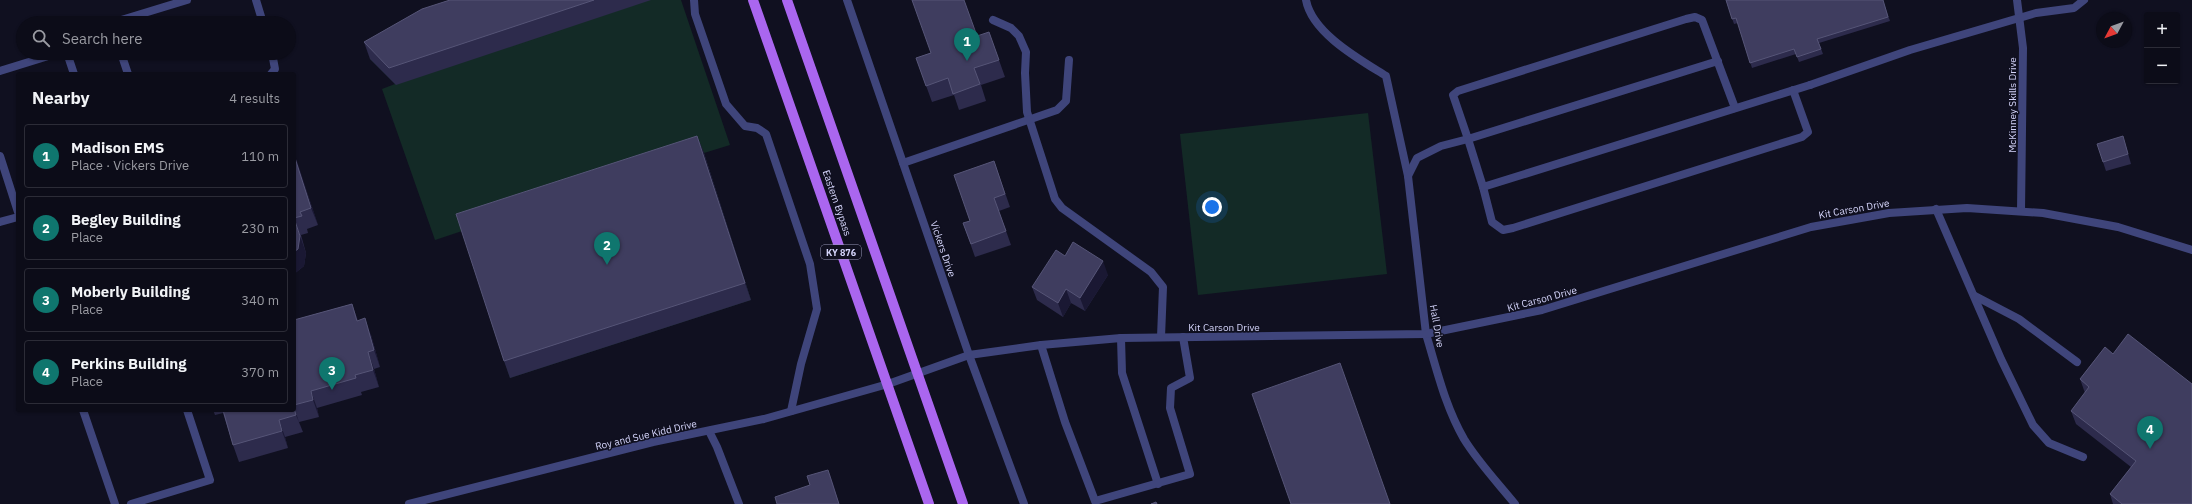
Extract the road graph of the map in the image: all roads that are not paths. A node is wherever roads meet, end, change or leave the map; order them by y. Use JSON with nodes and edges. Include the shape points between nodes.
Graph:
{"nodes":[{"id":1,"x":187,"y":0,"type":"edge"},
{"id":2,"x":256,"y":0,"type":"edge"},
{"id":3,"x":694,"y":0,"type":"edge"},
{"id":4,"x":753,"y":0,"type":"edge"},
{"id":5,"x":787,"y":0,"type":"edge"},
{"id":6,"x":847,"y":0,"type":"edge"},
{"id":7,"x":1306,"y":0,"type":"edge"},
{"id":8,"x":2017,"y":0,"type":"edge"},
{"id":9,"x":2084,"y":0,"type":"edge"},
{"id":10,"x":134,"y":16,"type":"edge"},
{"id":11,"x":261,"y":16,"type":"edge"},
{"id":12,"x":2019,"y":19,"type":"junction"},
{"id":13,"x":993,"y":20,"type":"dead end"},
{"id":14,"x":35,"y":60,"type":"edge"},
{"id":15,"x":69,"y":60,"type":"edge"},
{"id":16,"x":123,"y":60,"type":"edge"},
{"id":17,"x":273,"y":60,"type":"edge"},
{"id":18,"x":1069,"y":60,"type":"dead end"},
{"id":19,"x":1718,"y":62,"type":"junction"},
{"id":20,"x":0,"y":71,"type":"edge"},
{"id":21,"x":73,"y":72,"type":"edge"},
{"id":22,"x":127,"y":72,"type":"edge"},
{"id":23,"x":273,"y":72,"type":"edge"},
{"id":24,"x":1793,"y":90,"type":"junction"},
{"id":25,"x":1735,"y":108,"type":"junction"},
{"id":26,"x":1030,"y":120,"type":"junction"},
{"id":27,"x":1468,"y":139,"type":"junction"},
{"id":28,"x":0,"y":156,"type":"edge"},
{"id":29,"x":903,"y":163,"type":"junction"},
{"id":30,"x":1408,"y":176,"type":"junction"},
{"id":31,"x":1483,"y":187,"type":"junction"},
{"id":32,"x":16,"y":206,"type":"edge"},
{"id":33,"x":1936,"y":209,"type":"junction"},
{"id":34,"x":2021,"y":211,"type":"junction"},
{"id":35,"x":16,"y":218,"type":"edge"},
{"id":36,"x":0,"y":222,"type":"edge"},
{"id":37,"x":2192,"y":250,"type":"edge"},
{"id":38,"x":1975,"y":296,"type":"junction"},
{"id":39,"x":1426,"y":334,"type":"junction"},
{"id":40,"x":1161,"y":337,"type":"junction"},
{"id":41,"x":1183,"y":337,"type":"junction"},
{"id":42,"x":1121,"y":338,"type":"junction"},
{"id":43,"x":1041,"y":345,"type":"junction"},
{"id":44,"x":969,"y":355,"type":"junction"},
{"id":45,"x":2077,"y":362,"type":"dead end"},
{"id":46,"x":918,"y":374,"type":"junction"},
{"id":47,"x":888,"y":384,"type":"junction"},
{"id":48,"x":791,"y":411,"type":"junction"},
{"id":49,"x":84,"y":412,"type":"edge"},
{"id":50,"x":188,"y":412,"type":"edge"},
{"id":51,"x":709,"y":431,"type":"junction"},
{"id":52,"x":2083,"y":457,"type":"dead end"},
{"id":53,"x":1158,"y":484,"type":"junction"},
{"id":54,"x":115,"y":504,"type":"edge"},
{"id":55,"x":131,"y":504,"type":"edge"},
{"id":56,"x":409,"y":504,"type":"edge"},
{"id":57,"x":739,"y":504,"type":"edge"},
{"id":58,"x":929,"y":504,"type":"edge"},
{"id":59,"x":962,"y":504,"type":"edge"},
{"id":60,"x":1024,"y":504,"type":"edge"},
{"id":61,"x":1515,"y":504,"type":"edge"}],
"edges":[{"from":1,"to":10,"type":"street"},
{"from":2,"to":11,"type":"street"},
{"from":3,"to":48,"type":"street","via":[[694,14],[726,104],[745,126],[757,128],[766,134],[810,264],[817,309]]},
{"from":4,"to":47,"type":"main road","name":"Eastern Bypass","number":"KY 876"},
{"from":5,"to":46,"type":"main road","name":"Eastern Bypass","number":"KY 876"},
{"from":6,"to":29,"type":"street","name":"Vickers Drive"},
{"from":7,"to":30,"type":"street","name":"Hall Drive","via":[[1308,10],[1334,42],[1386,76]]},
{"from":8,"to":12,"type":"street","name":"McKinney Skills Drive"},
{"from":9,"to":12,"type":"street","via":[[2074,8],[2036,13]]},
{"from":12,"to":24,"type":"street","via":[[1910,50]]},
{"from":12,"to":34,"type":"street","name":"McKinney Skills Drive","via":[[2023,48]]},
{"from":13,"to":26,"type":"street","via":[[1012,28],[1019,36],[1026,52],[1025,73]]},
{"from":14,"to":20,"type":"street"},
{"from":15,"to":21,"type":"street"},
{"from":16,"to":22,"type":"street"},
{"from":17,"to":23,"type":"street","via":[[275,69]]},
{"from":18,"to":26,"type":"street","via":[[1066,101],[1062,107]]},
{"from":19,"to":25,"type":"street"},
{"from":19,"to":27,"type":"street"},
{"from":19,"to":27,"type":"street","via":[[1702,20],[1695,17],[1686,18],[1458,91],[1453,95]]},
{"from":24,"to":25,"type":"street"},
{"from":24,"to":31,"type":"street","via":[[1808,132],[1802,137],[1513,228],[1503,230],[1492,222]]},
{"from":25,"to":31,"type":"street"},
{"from":26,"to":29,"type":"street"},
{"from":26,"to":40,"type":"street","via":[[1055,199],[1062,208],[1160,280],[1163,287]]},
{"from":27,"to":30,"type":"street","via":[[1441,146],[1417,158]]},
{"from":27,"to":31,"type":"street"},
{"from":28,"to":32,"type":"street"},
{"from":29,"to":44,"type":"street","name":"Vickers Drive"},
{"from":30,"to":39,"type":"street","name":"Hall Drive"},
{"from":33,"to":34,"type":"street","name":"Kit Carson Drive"},
{"from":33,"to":38,"type":"street"},
{"from":33,"to":39,"type":"street","name":"Kit Carson Drive","via":[[1889,213],[1812,227],[1542,310]]},
{"from":34,"to":37,"type":"street","name":"Kit Carson Drive","via":[[2118,227]]},
{"from":35,"to":36,"type":"street"},
{"from":38,"to":45,"type":"street","via":[[2019,319]]},
{"from":38,"to":52,"type":"street","via":[[2001,359],[2033,425],[2049,443]]},
{"from":39,"to":41,"type":"street","name":"Kit Carson Drive"},
{"from":39,"to":61,"type":"street","name":"Hall Drive","via":[[1446,401],[1458,428],[1472,451]]},
{"from":40,"to":41,"type":"street","name":"Kit Carson Drive"},
{"from":40,"to":42,"type":"street","name":"Kit Carson Drive"},
{"from":41,"to":53,"type":"street","via":[[1190,378],[1171,388],[1170,408],[1190,474]]},
{"from":42,"to":43,"type":"street","name":"Kit Carson Drive"},
{"from":42,"to":53,"type":"street","via":[[1122,373]]},
{"from":43,"to":44,"type":"street","name":"Kit Carson Drive"},
{"from":43,"to":53,"type":"street","via":[[1065,422],[1095,502]]},
{"from":44,"to":46,"type":"street","name":"Kit Carson Drive"},
{"from":44,"to":60,"type":"street","name":"Vickers Drive"},
{"from":46,"to":47,"type":"street","name":"Kit Carson Drive"},
{"from":46,"to":59,"type":"main road","name":"Eastern Bypass","number":"KY 876"},
{"from":47,"to":48,"type":"street","name":"Roy and Sue Kidd Drive"},
{"from":47,"to":58,"type":"main road","name":"Eastern Bypass","number":"KY 876"},
{"from":48,"to":51,"type":"street","name":"Roy and Sue Kidd Drive"},
{"from":49,"to":54,"type":"street"},
{"from":50,"to":55,"type":"street","via":[[210,480]]},
{"from":51,"to":56,"type":"street","name":"Roy and Sue Kidd Drive","via":[[581,460]]},
{"from":51,"to":57,"type":"street"}]}
